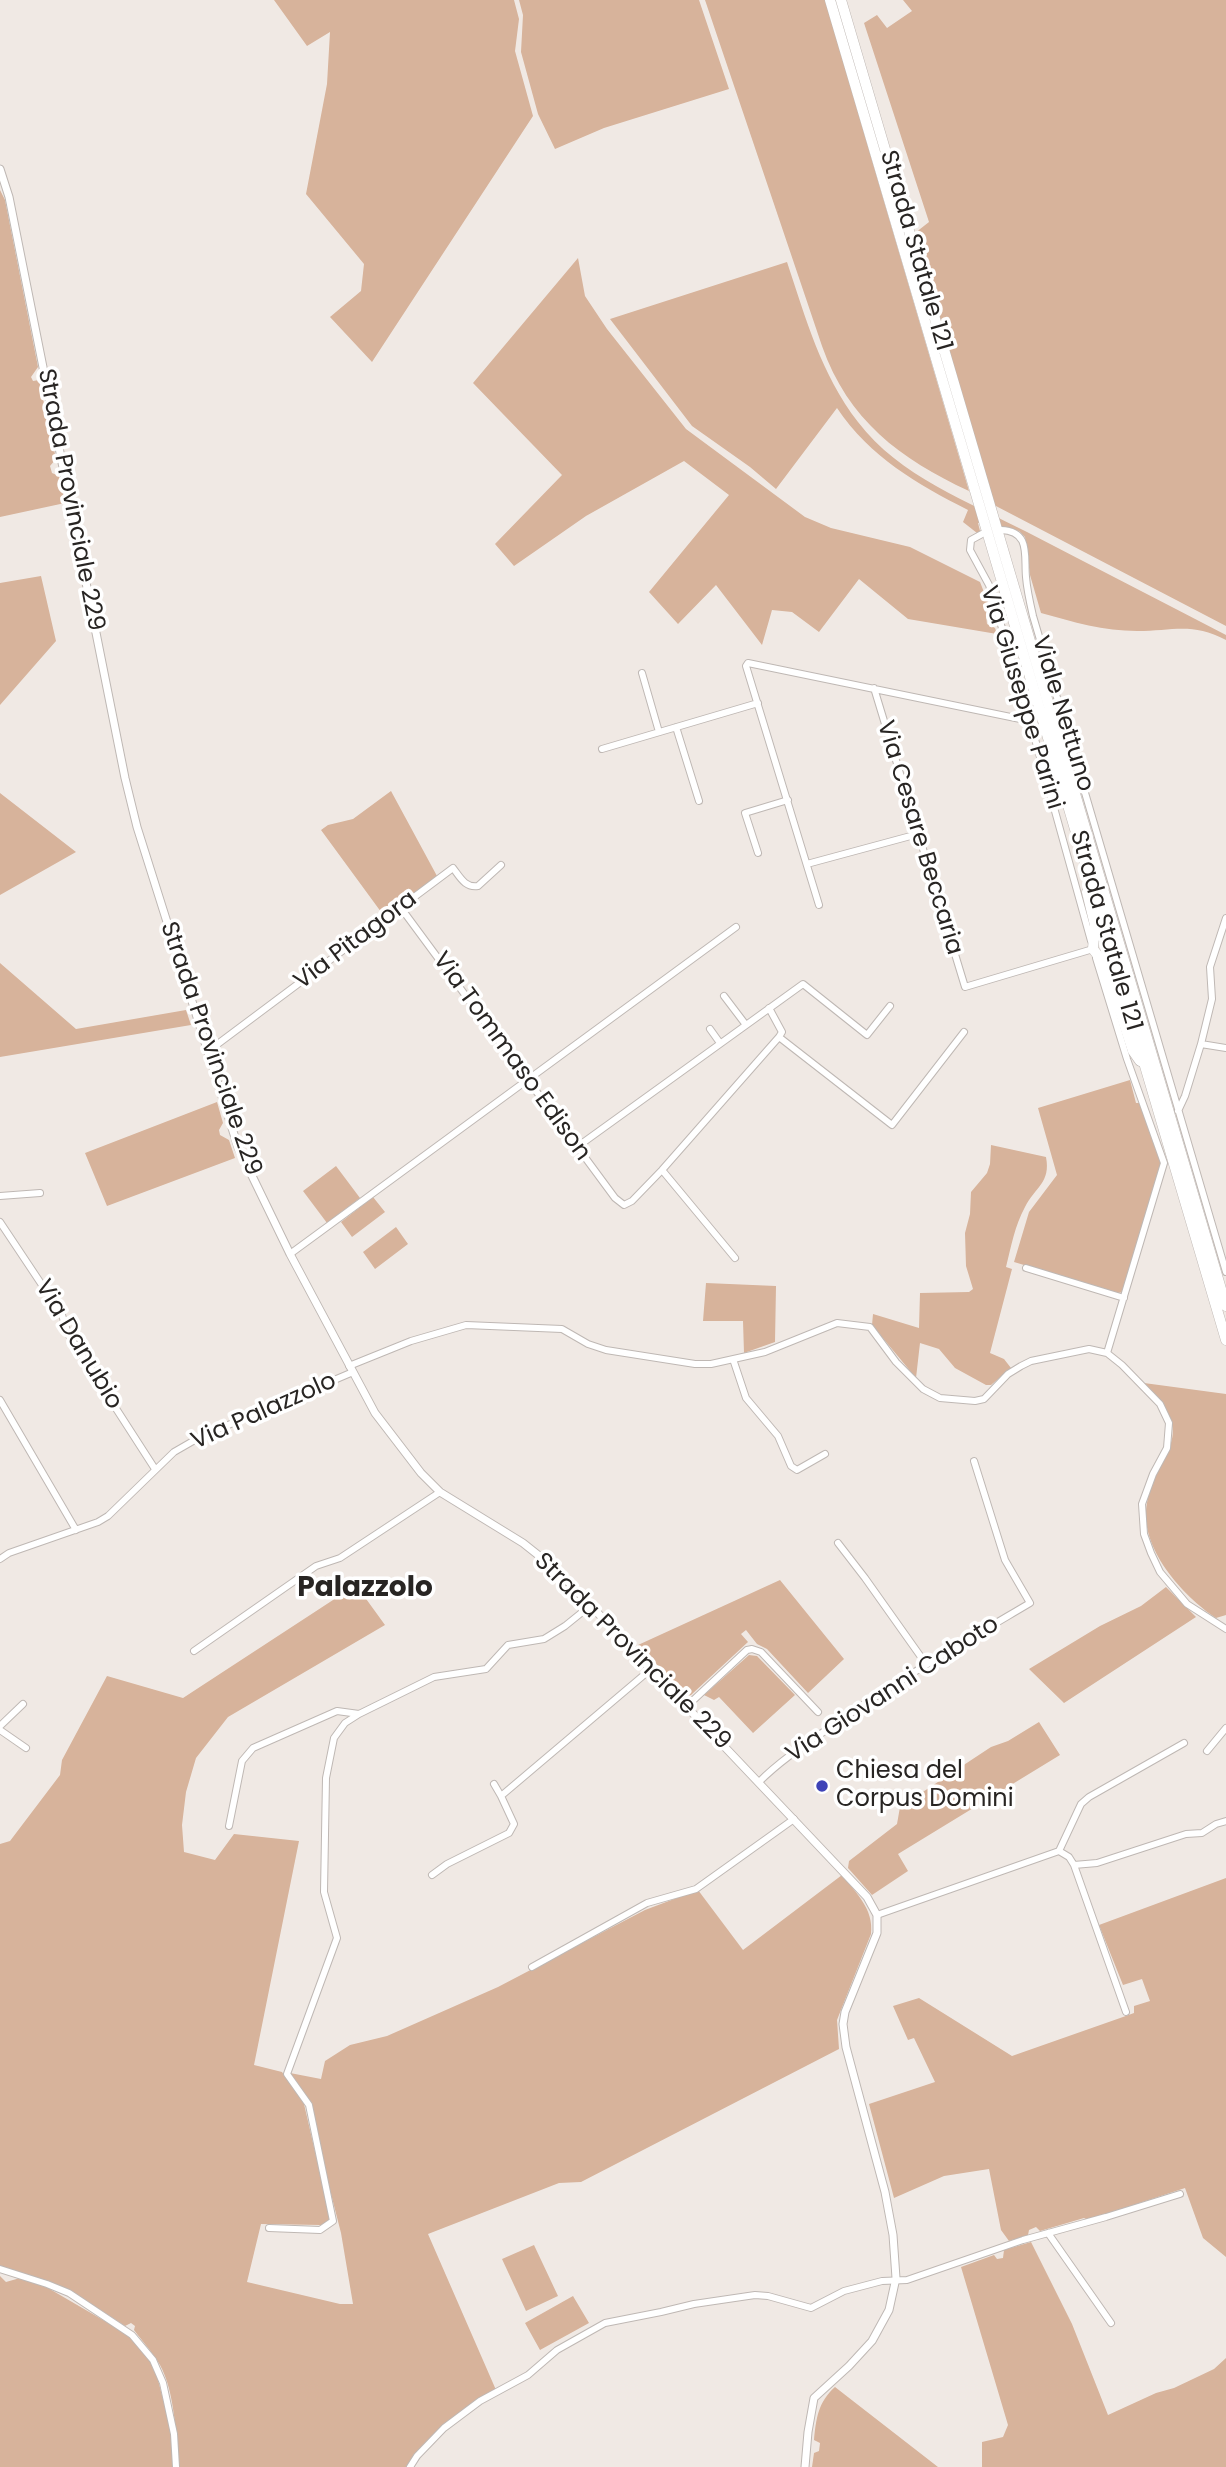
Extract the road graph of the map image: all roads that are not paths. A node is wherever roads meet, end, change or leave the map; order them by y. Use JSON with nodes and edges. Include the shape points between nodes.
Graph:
{"nodes":[{"id":1,"x":830,"y":0,"type":"edge"},
{"id":2,"x":841,"y":0,"type":"edge"},
{"id":3,"x":0,"y":171,"type":"edge"},
{"id":4,"x":989,"y":520,"type":"junction"},
{"id":5,"x":1001,"y":530,"type":"dead end"},
{"id":6,"x":982,"y":534,"type":"dead end"},
{"id":7,"x":642,"y":673,"type":"dead end"},
{"id":8,"x":874,"y":688,"type":"junction"},
{"id":9,"x":758,"y":703,"type":"junction"},
{"id":10,"x":1030,"y":721,"type":"junction"},
{"id":11,"x":676,"y":727,"type":"junction"},
{"id":12,"x":659,"y":732,"type":"junction"},
{"id":13,"x":602,"y":749,"type":"dead end"},
{"id":14,"x":789,"y":800,"type":"junction"},
{"id":15,"x":699,"y":801,"type":"dead end"},
{"id":16,"x":918,"y":834,"type":"junction"},
{"id":17,"x":758,"y":853,"type":"dead end"},
{"id":18,"x":1083,"y":857,"type":"junction"},
{"id":19,"x":807,"y":864,"type":"junction"},
{"id":20,"x":502,"y":865,"type":"dead end"},
{"id":21,"x":820,"y":905,"type":"dead end"},
{"id":22,"x":401,"y":908,"type":"junction"},
{"id":23,"x":1226,"y":918,"type":"edge"},
{"id":24,"x":736,"y":927,"type":"dead end"},
{"id":25,"x":1093,"y":949,"type":"junction"},
{"id":26,"x":724,"y":996,"type":"dead end"},
{"id":27,"x":890,"y":1006,"type":"dead end"},
{"id":28,"x":769,"y":1008,"type":"junction"},
{"id":29,"x":746,"y":1025,"type":"junction"},
{"id":30,"x":710,"y":1029,"type":"dead end"},
{"id":31,"x":964,"y":1032,"type":"dead end"},
{"id":32,"x":779,"y":1037,"type":"junction"},
{"id":33,"x":720,"y":1044,"type":"junction"},
{"id":34,"x":1201,"y":1044,"type":"junction"},
{"id":35,"x":1226,"y":1048,"type":"edge"},
{"id":36,"x":207,"y":1052,"type":"junction"},
{"id":37,"x":1147,"y":1072,"type":"junction"},
{"id":38,"x":527,"y":1080,"type":"junction"},
{"id":39,"x":1178,"y":1111,"type":"junction"},
{"id":40,"x":577,"y":1147,"type":"junction"},
{"id":41,"x":662,"y":1170,"type":"junction"},
{"id":42,"x":40,"y":1193,"type":"dead end"},
{"id":43,"x":0,"y":1195,"type":"edge"},
{"id":44,"x":0,"y":1222,"type":"edge"},
{"id":45,"x":290,"y":1254,"type":"junction"},
{"id":46,"x":735,"y":1258,"type":"dead end"},
{"id":47,"x":1026,"y":1268,"type":"dead end"},
{"id":48,"x":1226,"y":1272,"type":"edge"},
{"id":49,"x":1124,"y":1298,"type":"junction"},
{"id":50,"x":1226,"y":1306,"type":"edge"},
{"id":51,"x":1226,"y":1340,"type":"edge"},
{"id":52,"x":1107,"y":1353,"type":"junction"},
{"id":53,"x":733,"y":1359,"type":"junction"},
{"id":54,"x":351,"y":1369,"type":"junction"},
{"id":55,"x":0,"y":1400,"type":"edge"},
{"id":56,"x":825,"y":1454,"type":"dead end"},
{"id":57,"x":974,"y":1461,"type":"dead end"},
{"id":58,"x":155,"y":1469,"type":"junction"},
{"id":59,"x":440,"y":1492,"type":"junction"},
{"id":60,"x":76,"y":1530,"type":"junction"},
{"id":61,"x":838,"y":1543,"type":"dead end"},
{"id":62,"x":0,"y":1559,"type":"edge"},
{"id":63,"x":590,"y":1605,"type":"junction"},
{"id":64,"x":1226,"y":1629,"type":"edge"},
{"id":65,"x":194,"y":1651,"type":"dead end"},
{"id":66,"x":926,"y":1664,"type":"junction"},
{"id":67,"x":651,"y":1669,"type":"junction"},
{"id":68,"x":23,"y":1704,"type":"dead end"},
{"id":69,"x":687,"y":1706,"type":"junction"},
{"id":70,"x":818,"y":1712,"type":"dead end"},
{"id":71,"x":359,"y":1714,"type":"junction"},
{"id":72,"x":0,"y":1728,"type":"edge"},
{"id":73,"x":1226,"y":1728,"type":"edge"},
{"id":74,"x":1184,"y":1743,"type":"dead end"},
{"id":75,"x":26,"y":1748,"type":"dead end"},
{"id":76,"x":1207,"y":1751,"type":"dead end"},
{"id":77,"x":758,"y":1782,"type":"junction"},
{"id":78,"x":494,"y":1784,"type":"dead end"},
{"id":79,"x":501,"y":1796,"type":"junction"},
{"id":80,"x":793,"y":1819,"type":"junction"},
{"id":81,"x":1226,"y":1821,"type":"edge"},
{"id":82,"x":229,"y":1826,"type":"dead end"},
{"id":83,"x":1059,"y":1851,"type":"junction"},
{"id":84,"x":1074,"y":1865,"type":"junction"},
{"id":85,"x":432,"y":1875,"type":"dead end"},
{"id":86,"x":877,"y":1915,"type":"junction"},
{"id":87,"x":532,"y":1967,"type":"dead end"},
{"id":88,"x":1126,"y":2012,"type":"dead end"},
{"id":89,"x":1180,"y":2194,"type":"dead end"},
{"id":90,"x":269,"y":2228,"type":"dead end"},
{"id":91,"x":1048,"y":2233,"type":"junction"},
{"id":92,"x":0,"y":2269,"type":"edge"},
{"id":93,"x":895,"y":2282,"type":"junction"},
{"id":94,"x":1111,"y":2323,"type":"dead end"},
{"id":95,"x":176,"y":2467,"type":"edge"},
{"id":96,"x":410,"y":2467,"type":"edge"},
{"id":97,"x":805,"y":2467,"type":"edge"}],
"edges":[{"from":1,"to":4,"type":"main road","name":"Strada Statale 121","via":[[976,494]]},
{"from":2,"to":4,"type":"main road","name":"Strada Statale 121","via":[[989,502]]},
{"from":3,"to":36,"type":"street","name":"Strada Provinciale 229","via":[[9,197],[125,778]]},
{"from":4,"to":18,"type":"main road","name":"Strada Statale 121"},
{"from":4,"to":50,"type":"main road","name":"Strada Statale 121"},
{"from":5,"to":39,"type":"street","name":"Viale Nettuno","via":[[1014,533],[1024,544],[1032,616]]},
{"from":6,"to":10,"type":"street","name":"Via Giuseppe Parini","via":[[971,540],[970,550],[989,585]]},
{"from":7,"to":12,"type":"street"},
{"from":8,"to":9,"type":"street","via":[[748,663]]},
{"from":8,"to":10,"type":"street"},
{"from":8,"to":16,"type":"street","name":"Via Cesare Beccaria"},
{"from":9,"to":11,"type":"street"},
{"from":9,"to":14,"type":"street"},
{"from":10,"to":25,"type":"street","name":"Via Giuseppe Parini"},
{"from":11,"to":12,"type":"street"},
{"from":11,"to":15,"type":"street"},
{"from":12,"to":13,"type":"street"},
{"from":14,"to":17,"type":"street","via":[[745,813]]},
{"from":14,"to":19,"type":"street"},
{"from":16,"to":19,"type":"street"},
{"from":16,"to":25,"type":"street","name":"Via Cesare Beccaria","via":[[965,987]]},
{"from":18,"to":25,"type":"main road","via":[[1095,925]]},
{"from":18,"to":37,"type":"main road","name":"Strada Statale 121"},
{"from":19,"to":21,"type":"street"},
{"from":20,"to":22,"type":"street","name":"Via Pitagora","via":[[474,887],[453,868]]},
{"from":22,"to":36,"type":"street","name":"Via Pitagora"},
{"from":22,"to":38,"type":"street","name":"Via Tommaso Edison"},
{"from":23,"to":34,"type":"street","via":[[1210,967],[1212,999]]},
{"from":24,"to":38,"type":"street"},
{"from":25,"to":37,"type":"main road","via":[[1105,965],[1133,1051]]},
{"from":25,"to":49,"type":"street","name":"Via Giuseppe Parini","via":[[1164,1163]]},
{"from":26,"to":29,"type":"street"},
{"from":27,"to":28,"type":"street","via":[[867,1035],[803,984]]},
{"from":28,"to":29,"type":"street"},
{"from":28,"to":32,"type":"street","via":[[782,1032]]},
{"from":29,"to":33,"type":"street"},
{"from":30,"to":33,"type":"street"},
{"from":31,"to":32,"type":"street","via":[[892,1125]]},
{"from":32,"to":41,"type":"street"},
{"from":33,"to":40,"type":"street"},
{"from":34,"to":35,"type":"street"},
{"from":34,"to":39,"type":"street"},
{"from":36,"to":45,"type":"street","name":"Strada Provinciale 229","via":[[242,1157]]},
{"from":37,"to":51,"type":"main road","name":"Strada Statale 121"},
{"from":38,"to":40,"type":"street","name":"Via Tommaso Edison"},
{"from":38,"to":45,"type":"street"},
{"from":39,"to":48,"type":"street","name":"Viale Nettuno"},
{"from":40,"to":41,"type":"street","name":"Via Tommaso Edison","via":[[624,1205]]},
{"from":41,"to":46,"type":"street"},
{"from":42,"to":43,"type":"street"},
{"from":44,"to":58,"type":"street","name":"Via Danubio"},
{"from":45,"to":54,"type":"street","name":"Strada Provinciale 229"},
{"from":47,"to":49,"type":"street"},
{"from":49,"to":52,"type":"street","name":"Via Giuseppe Parini"},
{"from":52,"to":53,"type":"street","name":"Via Palazzolo","via":[[1090,1349],[1031,1361],[1008,1374],[984,1399],[975,1401],[930,1394],[863,1324],[829,1325],[765,1352]]},
{"from":52,"to":64,"type":"street","via":[[1160,1404],[1169,1423],[1167,1448],[1142,1504],[1151,1553],[1160,1572],[1187,1604]]},
{"from":53,"to":54,"type":"street","name":"Via Palazzolo","via":[[677,1363],[606,1350],[562,1329],[467,1325],[411,1341]]},
{"from":53,"to":56,"type":"street","via":[[746,1398],[778,1436],[791,1466],[797,1470]]},
{"from":54,"to":58,"type":"street","name":"Via Palazzolo","via":[[200,1437]]},
{"from":54,"to":59,"type":"street","name":"Strada Provinciale 229","via":[[383,1425]]},
{"from":55,"to":60,"type":"street"},
{"from":57,"to":66,"type":"street","name":"Via Giovanni Caboto","via":[[1005,1560],[1030,1603]]},
{"from":58,"to":60,"type":"street","name":"Via Palazzolo","via":[[108,1516]]},
{"from":59,"to":63,"type":"street","name":"Strada Provinciale 229","via":[[541,1557]]},
{"from":59,"to":65,"type":"street","via":[[340,1558],[316,1566]]},
{"from":60,"to":62,"type":"street","name":"Via Palazzolo"},
{"from":61,"to":66,"type":"street"},
{"from":63,"to":67,"type":"street","name":"Strada Provinciale 229"},
{"from":63,"to":71,"type":"street","via":[[544,1639],[508,1645],[486,1669],[434,1677]]},
{"from":66,"to":77,"type":"street","name":"Via Giovanni Caboto","via":[[777,1764]]},
{"from":67,"to":69,"type":"street","name":"Strada Provinciale 229"},
{"from":67,"to":79,"type":"street"},
{"from":68,"to":72,"type":"street"},
{"from":69,"to":70,"type":"street","via":[[752,1649],[761,1652]]},
{"from":69,"to":77,"type":"street","name":"Strada Provinciale 229"},
{"from":71,"to":82,"type":"street","via":[[337,1711],[247,1752]]},
{"from":71,"to":90,"type":"street","via":[[334,1738],[326,1778],[324,1892],[337,1938],[287,2074],[309,2105],[333,2221],[320,2230]]},
{"from":72,"to":75,"type":"street"},
{"from":73,"to":76,"type":"street"},
{"from":74,"to":83,"type":"street","via":[[1089,1797],[1081,1804]]},
{"from":77,"to":80,"type":"street","name":"Strada Provinciale 229"},
{"from":78,"to":79,"type":"street"},
{"from":79,"to":85,"type":"street","via":[[513,1829]]},
{"from":80,"to":86,"type":"street","name":"Strada Provinciale 229","via":[[867,1897]]},
{"from":80,"to":87,"type":"street","via":[[696,1889],[647,1903]]},
{"from":81,"to":84,"type":"street","via":[[1202,1833],[1097,1863]]},
{"from":83,"to":84,"type":"street"},
{"from":83,"to":86,"type":"street"},
{"from":84,"to":88,"type":"street"},
{"from":86,"to":93,"type":"street","via":[[874,1945],[843,2024],[885,2192]]},
{"from":89,"to":91,"type":"street"},
{"from":91,"to":93,"type":"street"},
{"from":91,"to":94,"type":"street"},
{"from":92,"to":95,"type":"street","via":[[69,2293],[132,2335],[153,2360],[163,2383]]},
{"from":93,"to":96,"type":"street","via":[[844,2291],[811,2308],[755,2295],[605,2323],[557,2350],[528,2375],[444,2428]]},
{"from":93,"to":97,"type":"street","via":[[889,2310],[872,2341],[814,2398]]}]}
